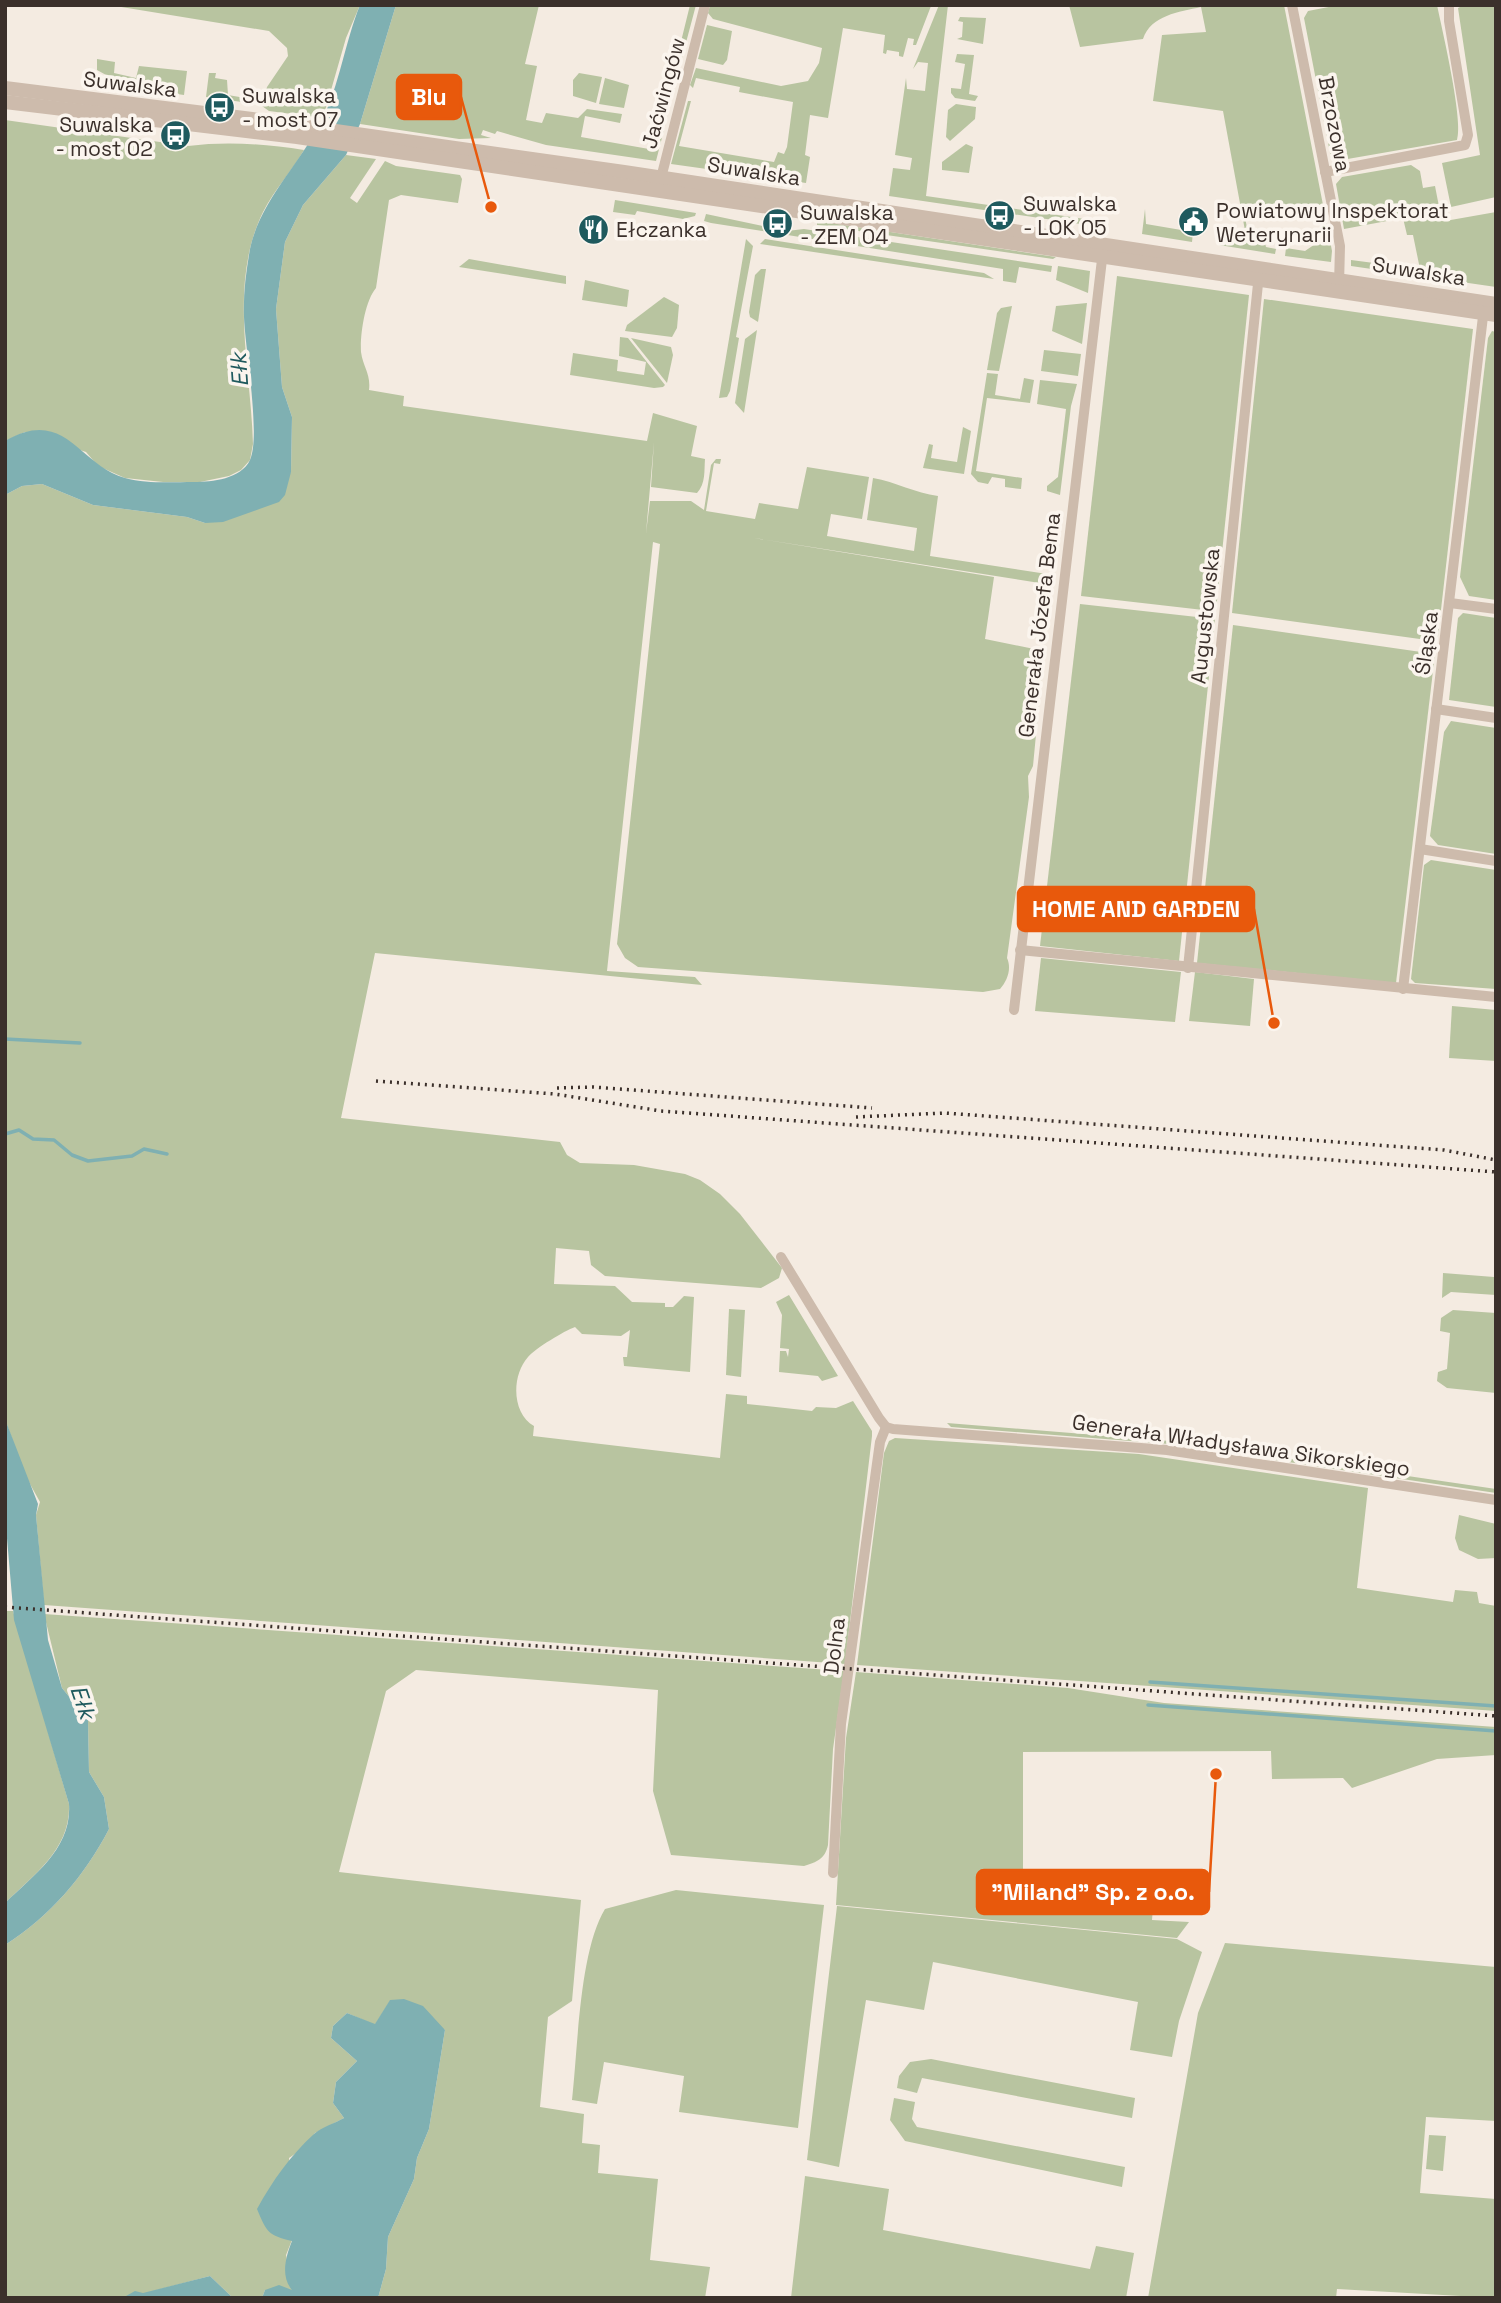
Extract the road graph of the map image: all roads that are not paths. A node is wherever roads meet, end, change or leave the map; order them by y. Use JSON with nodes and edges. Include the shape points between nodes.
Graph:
{"nodes":[{"id":1,"x":705,"y":5,"type":"edge"},
{"id":2,"x":1450,"y":5,"type":"edge"},
{"id":3,"x":1294,"y":6,"type":"edge"},
{"id":4,"x":5,"y":88,"type":"edge"},
{"id":5,"x":5,"y":102,"type":"edge"},
{"id":6,"x":299,"y":132,"type":"junction"},
{"id":7,"x":1325,"y":172,"type":"junction"},
{"id":8,"x":660,"y":184,"type":"junction"},
{"id":9,"x":1103,"y":251,"type":"junction"},
{"id":10,"x":1259,"y":274,"type":"junction"},
{"id":11,"x":1339,"y":286,"type":"junction"},
{"id":12,"x":1490,"y":308,"type":"edge"},
{"id":13,"x":1450,"y":603,"type":"junction"},
{"id":14,"x":1496,"y":609,"type":"edge"},
{"id":15,"x":1436,"y":709,"type":"junction"},
{"id":16,"x":1496,"y":718,"type":"edge"},
{"id":17,"x":1420,"y":849,"type":"junction"},
{"id":18,"x":1496,"y":861,"type":"edge"},
{"id":19,"x":1020,"y":950,"type":"junction"},
{"id":20,"x":1188,"y":968,"type":"junction"},
{"id":21,"x":1403,"y":989,"type":"junction"},
{"id":22,"x":1496,"y":997,"type":"edge"},
{"id":23,"x":1014,"y":1010,"type":"dead end"},
{"id":24,"x":781,"y":1257,"type":"dead end"},
{"id":25,"x":886,"y":1427,"type":"junction"},
{"id":26,"x":1496,"y":1500,"type":"edge"},
{"id":27,"x":833,"y":1872,"type":"dead end"}],
"edges":[{"from":1,"to":8,"type":"street","name":"Jaćwingów"},
{"from":2,"to":7,"type":"street","via":[[1468,135],[1465,145]]},
{"from":3,"to":7,"type":"street","name":"Brzozowa"},
{"from":4,"to":6,"type":"street","name":"Suwalska"},
{"from":5,"to":6,"type":"street","name":"Suwalska"},
{"from":6,"to":8,"type":"street","name":"Suwalska"},
{"from":7,"to":11,"type":"street","name":"Brzozowa","via":[[1340,246]]},
{"from":8,"to":9,"type":"street","name":"Suwalska"},
{"from":9,"to":10,"type":"street","name":"Suwalska"},
{"from":9,"to":19,"type":"street","name":"Generała Józefa Bema"},
{"from":10,"to":11,"type":"street","name":"Suwalska"},
{"from":10,"to":20,"type":"street","name":"Augustowska"},
{"from":11,"to":12,"type":"street","name":"Suwalska"},
{"from":12,"to":13,"type":"street","name":"Śląska"},
{"from":13,"to":14,"type":"street"},
{"from":13,"to":15,"type":"street","name":"Śląska"},
{"from":15,"to":16,"type":"street"},
{"from":15,"to":17,"type":"street","name":"Śląska"},
{"from":17,"to":18,"type":"street"},
{"from":17,"to":21,"type":"street","name":"Śląska"},
{"from":19,"to":20,"type":"street"},
{"from":19,"to":23,"type":"street","name":"Generała Józefa Bema"},
{"from":20,"to":21,"type":"street"},
{"from":21,"to":22,"type":"street"},
{"from":24,"to":25,"type":"street"},
{"from":25,"to":26,"type":"street","name":"Generała Władysława Sikorskiego","via":[[1167,1450]]},
{"from":25,"to":27,"type":"street","name":"Dolna","via":[[880,1442],[841,1724]]}]}
